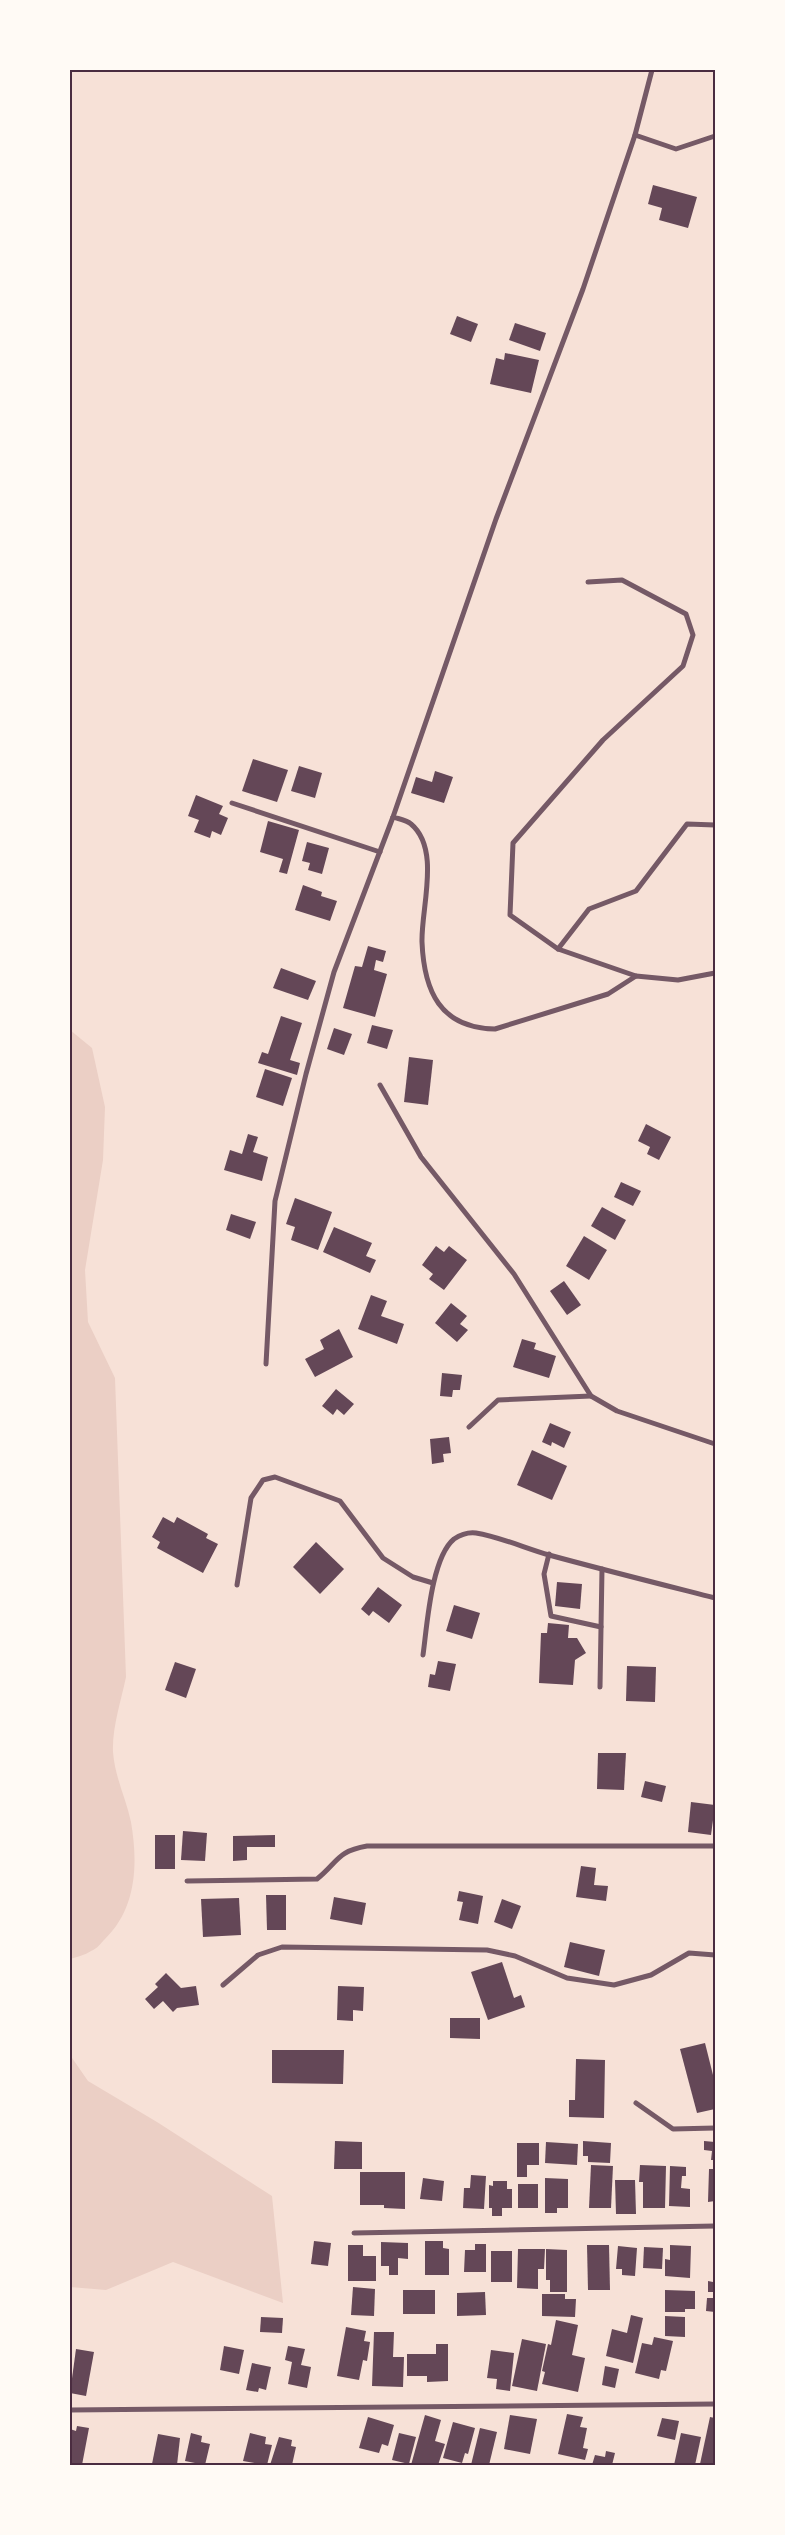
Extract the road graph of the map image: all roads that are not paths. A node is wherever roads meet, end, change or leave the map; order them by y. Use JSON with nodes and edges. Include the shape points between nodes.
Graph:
{"nodes":[{"id":1,"x":652,"y":70,"type":"edge"},
{"id":2,"x":634,"y":135,"type":"junction"},
{"id":3,"x":715,"y":136,"type":"edge"},
{"id":4,"x":588,"y":582,"type":"dead end"},
{"id":5,"x":232,"y":803,"type":"dead end"},
{"id":6,"x":393,"y":817,"type":"junction"},
{"id":7,"x":715,"y":824,"type":"edge"},
{"id":8,"x":380,"y":852,"type":"junction"},
{"id":9,"x":558,"y":950,"type":"junction"},
{"id":10,"x":715,"y":973,"type":"edge"},
{"id":11,"x":636,"y":976,"type":"junction"},
{"id":12,"x":380,"y":1086,"type":"dead end"},
{"id":13,"x":266,"y":1364,"type":"dead end"},
{"id":14,"x":591,"y":1396,"type":"junction"},
{"id":15,"x":469,"y":1427,"type":"dead end"},
{"id":16,"x":715,"y":1444,"type":"edge"},
{"id":17,"x":549,"y":1554,"type":"junction"},
{"id":18,"x":602,"y":1569,"type":"junction"},
{"id":19,"x":433,"y":1583,"type":"junction"},
{"id":20,"x":237,"y":1584,"type":"dead end"},
{"id":21,"x":715,"y":1598,"type":"edge"},
{"id":22,"x":601,"y":1627,"type":"junction"},
{"id":23,"x":423,"y":1655,"type":"dead end"},
{"id":24,"x":600,"y":1687,"type":"dead end"},
{"id":25,"x":715,"y":1846,"type":"edge"},
{"id":26,"x":187,"y":1881,"type":"dead end"},
{"id":27,"x":715,"y":1955,"type":"edge"},
{"id":28,"x":223,"y":1985,"type":"dead end"},
{"id":29,"x":636,"y":2102,"type":"dead end"},
{"id":30,"x":715,"y":2128,"type":"edge"},
{"id":31,"x":715,"y":2226,"type":"edge"},
{"id":32,"x":354,"y":2233,"type":"dead end"},
{"id":33,"x":715,"y":2404,"type":"edge"},
{"id":34,"x":70,"y":2410,"type":"edge"}],
"edges":[{"from":1,"to":2,"type":"street"},
{"from":2,"to":3,"type":"street","via":[[676,150]]},
{"from":2,"to":6,"type":"street","via":[[571,323],[496,519]]},
{"from":4,"to":9,"type":"street","via":[[622,580],[686,614],[693,635],[683,666],[603,740],[513,843],[510,915]]},
{"from":5,"to":8,"type":"street"},
{"from":6,"to":8,"type":"street"},
{"from":6,"to":11,"type":"street","via":[[410,822],[422,839],[428,867],[422,942],[428,982],[444,1013],[464,1024],[495,1029],[608,994]]},
{"from":7,"to":9,"type":"street","via":[[688,824],[636,891],[589,909]]},
{"from":8,"to":13,"type":"street","via":[[334,972],[275,1201]]},
{"from":9,"to":11,"type":"street"},
{"from":10,"to":11,"type":"street","via":[[678,980]]},
{"from":12,"to":14,"type":"street","via":[[421,1157],[514,1274]]},
{"from":14,"to":15,"type":"street","via":[[498,1400]]},
{"from":14,"to":16,"type":"street","via":[[617,1411]]},
{"from":17,"to":18,"type":"street"},
{"from":17,"to":19,"type":"street","via":[[474,1532],[466,1533],[447,1548]]},
{"from":17,"to":22,"type":"street","via":[[544,1574],[551,1616]]},
{"from":18,"to":21,"type":"street"},
{"from":18,"to":22,"type":"street"},
{"from":19,"to":20,"type":"street","via":[[413,1577],[383,1558],[340,1501],[275,1477],[263,1480],[250,1498]]},
{"from":19,"to":23,"type":"street"},
{"from":22,"to":24,"type":"street"},
{"from":25,"to":26,"type":"street","via":[[368,1846],[340,1855],[317,1879]]},
{"from":27,"to":28,"type":"street","via":[[689,1953],[652,1975],[614,1985],[567,1978],[515,1956],[487,1950],[282,1947],[258,1955]]},
{"from":29,"to":30,"type":"street","via":[[673,2129]]},
{"from":31,"to":32,"type":"street"},
{"from":33,"to":34,"type":"street"}]}
